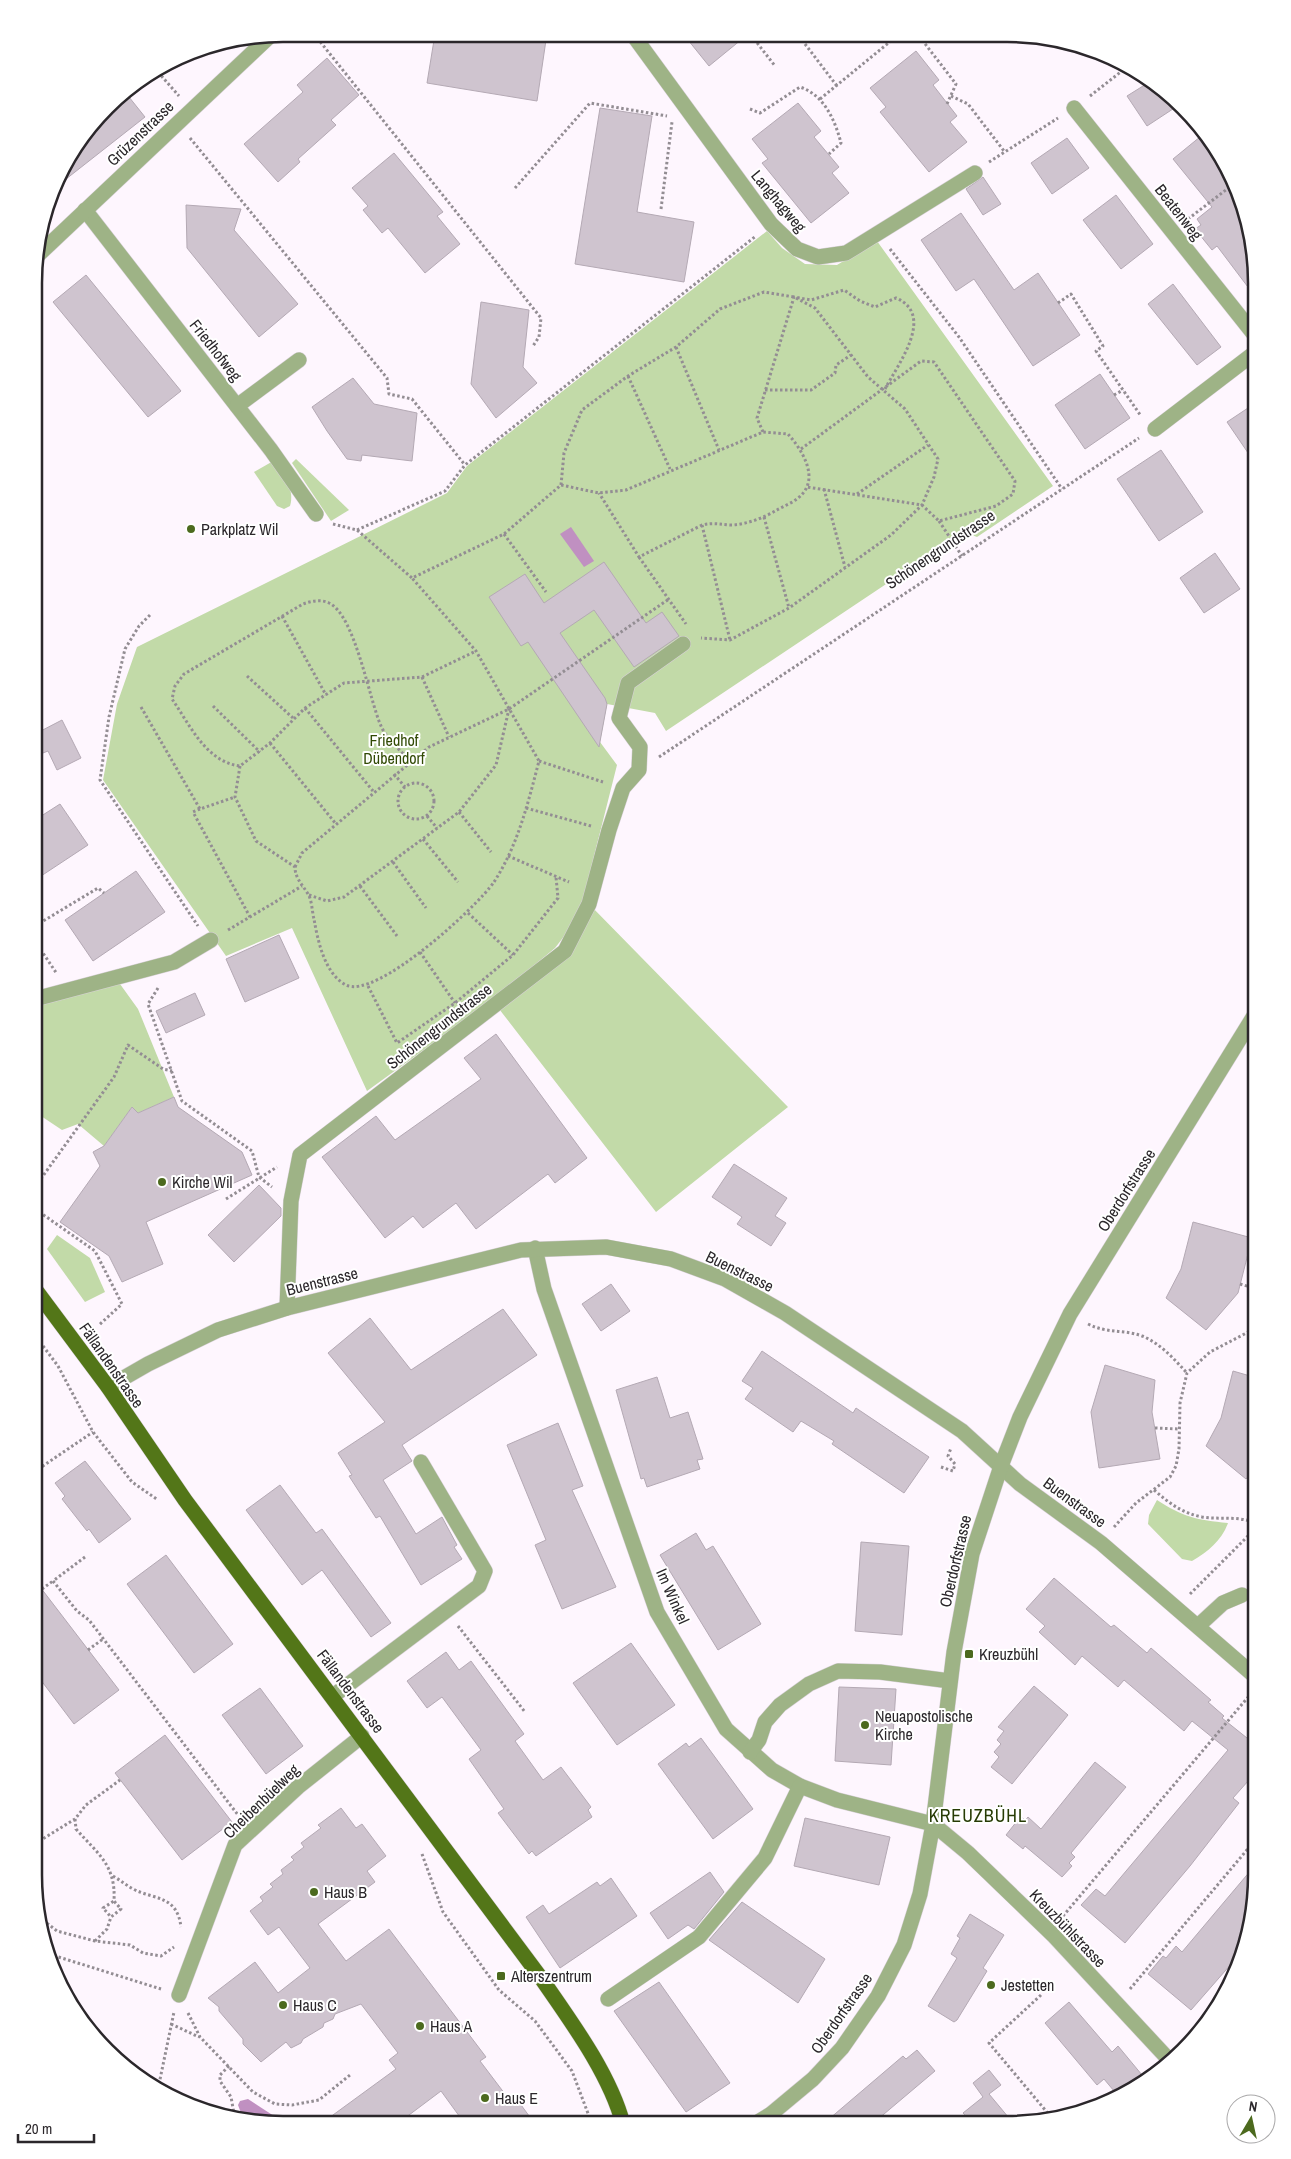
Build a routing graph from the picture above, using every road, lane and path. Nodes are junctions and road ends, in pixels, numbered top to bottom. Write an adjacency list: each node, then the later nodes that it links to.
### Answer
1 (320, 42): 33 (path)
2 (638, 42): 26 (street, Langhagweg)
3 (756, 42): 8 (path)
4 (890, 42): 11 (path)
5 (924, 42): 12 (path)
6 (261, 44): 16 (street, Grüzenstrasse)
7 (805, 44): 11 (path)
8 (774, 66)
9 (1122, 72): 15 (path)
10 (161, 76): 16 (path)
11 (837, 86): 13 (path)
12 (951, 96): 14 (path); 19 (path)
13 (820, 99): 17 (path); 20 (path)
14 (947, 104)
15 (1074, 108): 19 (path); 27 (street, Beatenweg)
16 (190, 109): 18 (street, Grüzenstrasse)
17 (750, 109)
18 (176, 122): 25 (street, Grüzenstrasse); 49 (path)
19 (1004, 151): 21 (path)
20 (829, 154)
21 (975, 173): 28 (street, Langhagweg)
22 (514, 188): 24 (path)
23 (1229, 188): 27 (path)
24 (660, 209)
25 (85, 210): 29 (street, Grüzenstrasse); 43 (street, Friedhofweg)
26 (771, 224): 28 (street, Langhagweg); 49 (path)
27 (1172, 231): 32 (street, Beatenweg)
28 (878, 233): 53 (path)
29 (46, 248)
30 (794, 297): 34 (path); 35 (path); 39 (path); 40 (path)
31 (1058, 303): 41 (path)
32 (1248, 327)
33 (533, 346)
34 (676, 347): 38 (path); 48 (path)
35 (851, 355): 39 (path); 40 (path)
36 (1248, 358): 44 (street)
37 (299, 360): 43 (street)
38 (628, 376): 50 (path); 51 (path)
39 (765, 390): 45 (path)
40 (884, 390): 46 (path); 47 (path); 60 (path)
41 (1123, 390): 42 (path); 44 (path)
42 (1114, 395)
43 (238, 406): 58 (street, Friedhofweg)
44 (1153, 430): 53 (path, Schönengrundstrasse)
45 (763, 432): 47 (path); 48 (path)
46 (928, 445): 56 (path); 57 (path)
47 (801, 449): 52 (path)
48 (719, 450): 50 (path)
49 (465, 465): 62 (path)
50 (670, 470): 55 (path)
51 (561, 485): 55 (path); 63 (path)
52 (807, 487): 54 (path); 59 (path)
53 (1062, 488): 64 (path, Schönengrundstrasse)
54 (824, 489): 56 (path); 66 (path)
55 (600, 493): 65 (path)
56 (856, 495): 57 (path)
57 (922, 505): 60 (path); 66 (path)
58 (316, 514): 62 (path)
59 (764, 517): 61 (path); 70 (path)
60 (940, 521): 64 (path)
61 (702, 525): 65 (path); 74 (path)
62 (357, 530): 67 (path)
63 (504, 534): 67 (path); 68 (path)
64 (962, 556): 92 (path, Schönengrundstrasse)
65 (639, 557): 69 (path)
66 (845, 567): 70 (path)
67 (412, 578): 76 (path)
68 (546, 592)
69 (669, 600): 73 (path); 84 (path)
70 (789, 608): 74 (path)
71 (150, 614): 122 (path)
72 (282, 616): 79 (path); 80 (path); 91 (path)
73 (690, 630)
74 (730, 640): 75 (path)
75 (689, 641): 92 (street)
76 (476, 651): 78 (path); 84 (path)
77 (248, 676): 85 (path)
78 (422, 677): 79 (path); 86 (path)
79 (366, 682): 80 (path); 89 (path)
80 (326, 695): 83 (path)
81 (213, 706): 88 (path)
82 (141, 708): 99 (path)
83 (305, 708): 85 (path); 96 (path)
84 (509, 709): 86 (path); 90 (path); 100 (path)
85 (293, 718): 87 (path)
86 (449, 737): 89 (path)
87 (270, 743): 88 (path); 102 (path)
88 (260, 752): 91 (path)
89 (410, 761): 93 (path)
90 (539, 761): 95 (path); 98 (path)
91 (240, 766): 97 (path)
92 (639, 770): 95 (street, Schönengrundstrasse)
93 (394, 774): 94 (path); 96 (path)
94 (405, 786): 101 (path); 101 (path)
95 (623, 788): 104 (street, Schönengrundstrasse)
96 (373, 791): 102 (path)
97 (235, 797): 99 (path); 109 (path)
98 (526, 808): 104 (path); 107 (path)
99 (200, 809): 119 (path)
100 (459, 812): 103 (path); 106 (path)
101 (427, 816): 103 (path)
102 (336, 824): 109 (path)
103 (437, 828): 105 (path)
104 (609, 830): 133 (street, Schönengrundstrasse)
105 (423, 839): 108 (path); 111 (path)
106 (491, 852)
107 (508, 856): 110 (path); 118 (path)
108 (393, 862): 114 (path); 117 (path)
109 (295, 867): 113 (path)
110 (556, 877): 112 (path); 125 (path)
111 (458, 882)
112 (569, 882)
113 (302, 886): 116 (path); 119 (path)
114 (360, 886): 116 (path); 121 (path)
115 (104, 893): 120 (path)
116 (309, 895): 128 (path)
117 (426, 908)
118 (468, 914): 124 (path); 125 (path)
119 (250, 917): 122 (path)
120 (42, 922)
121 (397, 936)
122 (209, 940): 126 (street)
123 (42, 951): 127 (path)
124 (420, 952): 128 (path); 130 (path)
125 (513, 954): 130 (path)
126 (174, 962): 129 (street); 132 (path)
127 (58, 974)
128 (368, 986): 130 (path)
129 (42, 996)
130 (455, 1003)
131 (1248, 1035): 143 (street, Oberdorfstrasse)
132 (173, 1072): 134 (path); 135 (path)
133 (300, 1155): 135 (path); 142 (street)
134 (42, 1177)
135 (259, 1177): 136 (path)
136 (226, 1199)
137 (42, 1214): 144 (path)
138 (535, 1248): 142 (street, Buenstrasse); 154 (street, Buenstrasse); 177 (street, Im Winkel)
139 (1240, 1284): 140 (path)
140 (1248, 1286)
141 (42, 1300): 148 (main road, Fällandenstrasse)
142 (287, 1308): 148 (street, Buenstrasse)
143 (1070, 1314): 147 (path); 154 (street, Oberdorfstrasse)
144 (99, 1325)
145 (1248, 1333): 147 (path)
146 (42, 1345): 151 (path)
147 (1187, 1373): 150 (path)
148 (108, 1387): 173 (main road, Fällandenstrasse)
149 (1155, 1428): 150 (path)
150 (1180, 1429): 157 (path)
151 (93, 1432): 155 (path); 158 (path)
152 (952, 1447): 156 (path)
153 (421, 1462): 167 (street)
154 (1001, 1466): 161 (street, Buenstrasse); 172 (street, Oberdorfstrasse)
155 (42, 1467)
156 (942, 1467)
157 (1154, 1490): 159 (path); 161 (path)
158 (163, 1507)
159 (1248, 1519)
160 (1248, 1535): 166 (path)
161 (1101, 1543): 166 (street, Buenstrasse)
162 (85, 1557): 163 (path)
163 (53, 1581): 164 (path); 169 (path)
164 (42, 1589)
165 (1242, 1595): 168 (street)
166 (1178, 1608): 168 (street, Buenstrasse)
167 (446, 1611): 173 (street); 175 (path)
168 (1198, 1626): 171 (street, Buenstrasse)
169 (103, 1639): 170 (path); 182 (path)
170 (88, 1650)
171 (1248, 1670)
172 (950, 1681): 177 (street); 181 (street, Oberdorfstrasse)
173 (333, 1696): 176 (main road, Fällandenstrasse)
174 (1248, 1696): 191 (path)
175 (525, 1712)
176 (362, 1736): 182 (street, Cheibenbüelweg); 208 (main road, Fällandenstrasse)
177 (750, 1752): 179 (street, Im Winkel)
178 (120, 1780): 180 (path)
179 (800, 1786): 181 (street, Im Winkel); 197 (street)
180 (76, 1819): 183 (path); 186 (path)
181 (933, 1824): 191 (street, Kreuzbühlstrasse); 209 (street, Oberdorfstrasse)
182 (250, 1832): 190 (street, Cheibenbüelweg)
183 (42, 1839)
184 (1248, 1849): 198 (path)
185 (421, 1852): 207 (path)
186 (112, 1876): 187 (path); 190 (path)
187 (114, 1901): 188 (path); 188 (path)
188 (110, 1917): 192 (path)
189 (47, 1923): 192 (path)
190 (205, 1923): 195 (street, Cheibenbüelweg)
191 (1049, 1932): 198 (street, Kreuzbühlstrasse)
192 (95, 1940): 193 (path)
193 (178, 1945)
194 (56, 1956): 195 (path)
195 (179, 1995): 199 (path); 200 (path)
196 (1041, 1995): 206 (path)
197 (608, 2000)
198 (1117, 2005): 201 (street, Kreuzbühlstrasse)
199 (171, 2024): 200 (path); 204 (path)
200 (200, 2037): 202 (path)
201 (1166, 2057)
202 (229, 2066): 203 (path); 205 (path)
203 (350, 2075)
204 (159, 2082)
205 (233, 2111)
206 (1047, 2113)
207 (589, 2116)
208 (620, 2116)
209 (779, 2116)

